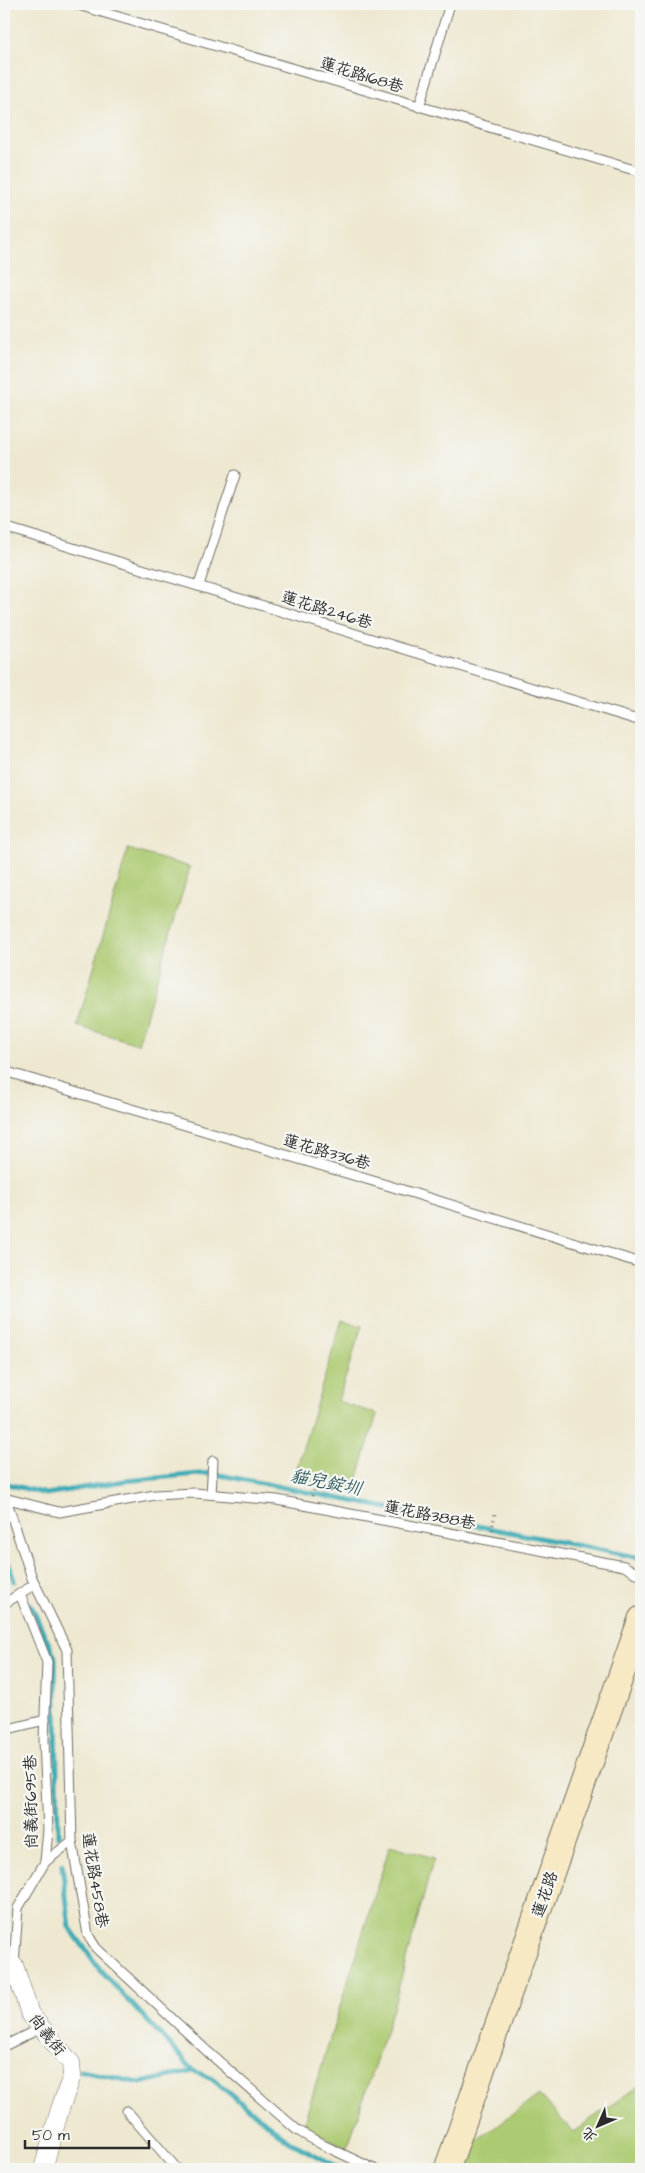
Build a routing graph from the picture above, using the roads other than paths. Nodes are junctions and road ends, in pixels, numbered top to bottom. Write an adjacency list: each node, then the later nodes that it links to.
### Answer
1 (75, 4): 3 (lane, 蓮花路168巷)
2 (450, 4): 3 (lane)
3 (419, 107): 4 (lane, 蓮花路168巷)
4 (641, 172)
5 (235, 475): 7 (lane)
6 (4, 527): 7 (lane, 蓮花路246巷)
7 (199, 585): 8 (lane, 蓮花路246巷)
8 (641, 721)
9 (4, 1071): 10 (lane, 蓮花路336巷)
10 (641, 1263)
11 (213, 1461): 12 (lane)
12 (211, 1494): 13 (lane, 蓮花路388巷); 14 (lane, 蓮花路388巷)
13 (5, 1498): 15 (lane, 蓮花路458巷)
14 (641, 1576)
15 (35, 1584): 16 (lane); 21 (lane, 蓮花路458巷)
16 (20, 1594): 17 (lane); 19 (lane, 尚義街695巷)
17 (4, 1604)
18 (641, 1619): 30 (street, 蓮花路)
19 (45, 1720): 20 (lane); 22 (lane, 尚義街695巷)
20 (4, 1730)
21 (72, 1841): 22 (lane); 29 (lane, 蓮花路458巷)
22 (45, 1862): 23 (lane, 尚義街695巷)
23 (9, 1965): 24 (street, 尚義街)
24 (42, 2028): 25 (lane); 27 (street, 尚義街)
25 (4, 2046)
26 (127, 2111): 28 (lane)
27 (43, 2169)
28 (177, 2169)
29 (374, 2169)
30 (447, 2169)

